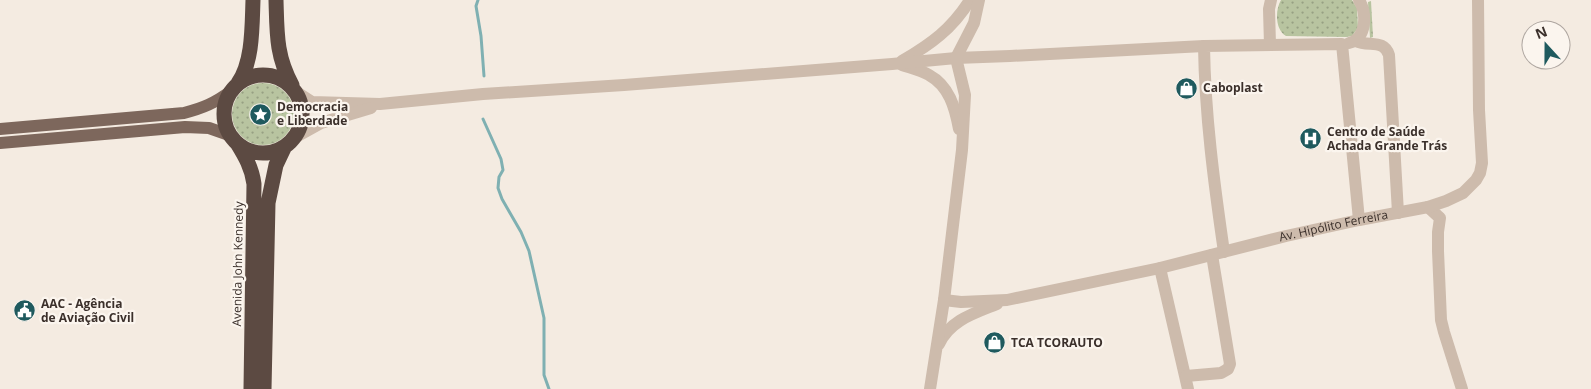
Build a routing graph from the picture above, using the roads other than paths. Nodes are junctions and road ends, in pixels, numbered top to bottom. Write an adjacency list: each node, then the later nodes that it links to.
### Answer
1 (253, 0): 14 (highway)
2 (276, 0): 15 (highway)
3 (970, 0): 13 (street)
4 (979, 0): 12 (street)
5 (1271, 0): 10 (street)
6 (1359, 0): 8 (street)
7 (1478, 0): 22 (street, Av. Hipólito Ferreira)
8 (1356, 41): 9 (street); 23 (street)
9 (1342, 44): 10 (street); 24 (street)
10 (1270, 45): 11 (street)
11 (1204, 46): 12 (street); 25 (street)
12 (956, 58): 13 (street); 21 (street)
13 (898, 64): 16 (street); 21 (street)
14 (234, 87): 15 (highway); 17 (main road); 18 (highway)
15 (295, 91): 16 (street); 19 (highway)
16 (380, 104): 19 (street)
17 (0, 130)
18 (233, 139): 19 (highway); 20 (main road); 31 (highway, Avenida John Kennedy)
19 (289, 142): 32 (highway)
20 (0, 143)
21 (962, 150): 27 (street)
22 (1428, 207): 23 (street, Av. Hipólito Ferreira); 35 (street)
23 (1398, 213): 24 (street, Av. Hipólito Ferreira)
24 (1359, 220): 25 (street, Av. Hipólito Ferreira)
25 (1218, 253): 26 (street, Av. Hipólito Ferreira); 30 (street)
26 (1160, 268): 28 (street, Av. Hipólito Ferreira); 30 (street)
27 (944, 300): 28 (street); 29 (street)
28 (1006, 300): 29 (street)
29 (936, 353): 33 (street)
30 (1186, 376): 34 (street)
31 (250, 389)
32 (264, 389)
33 (930, 389)
34 (1188, 389)
35 (1462, 389)

